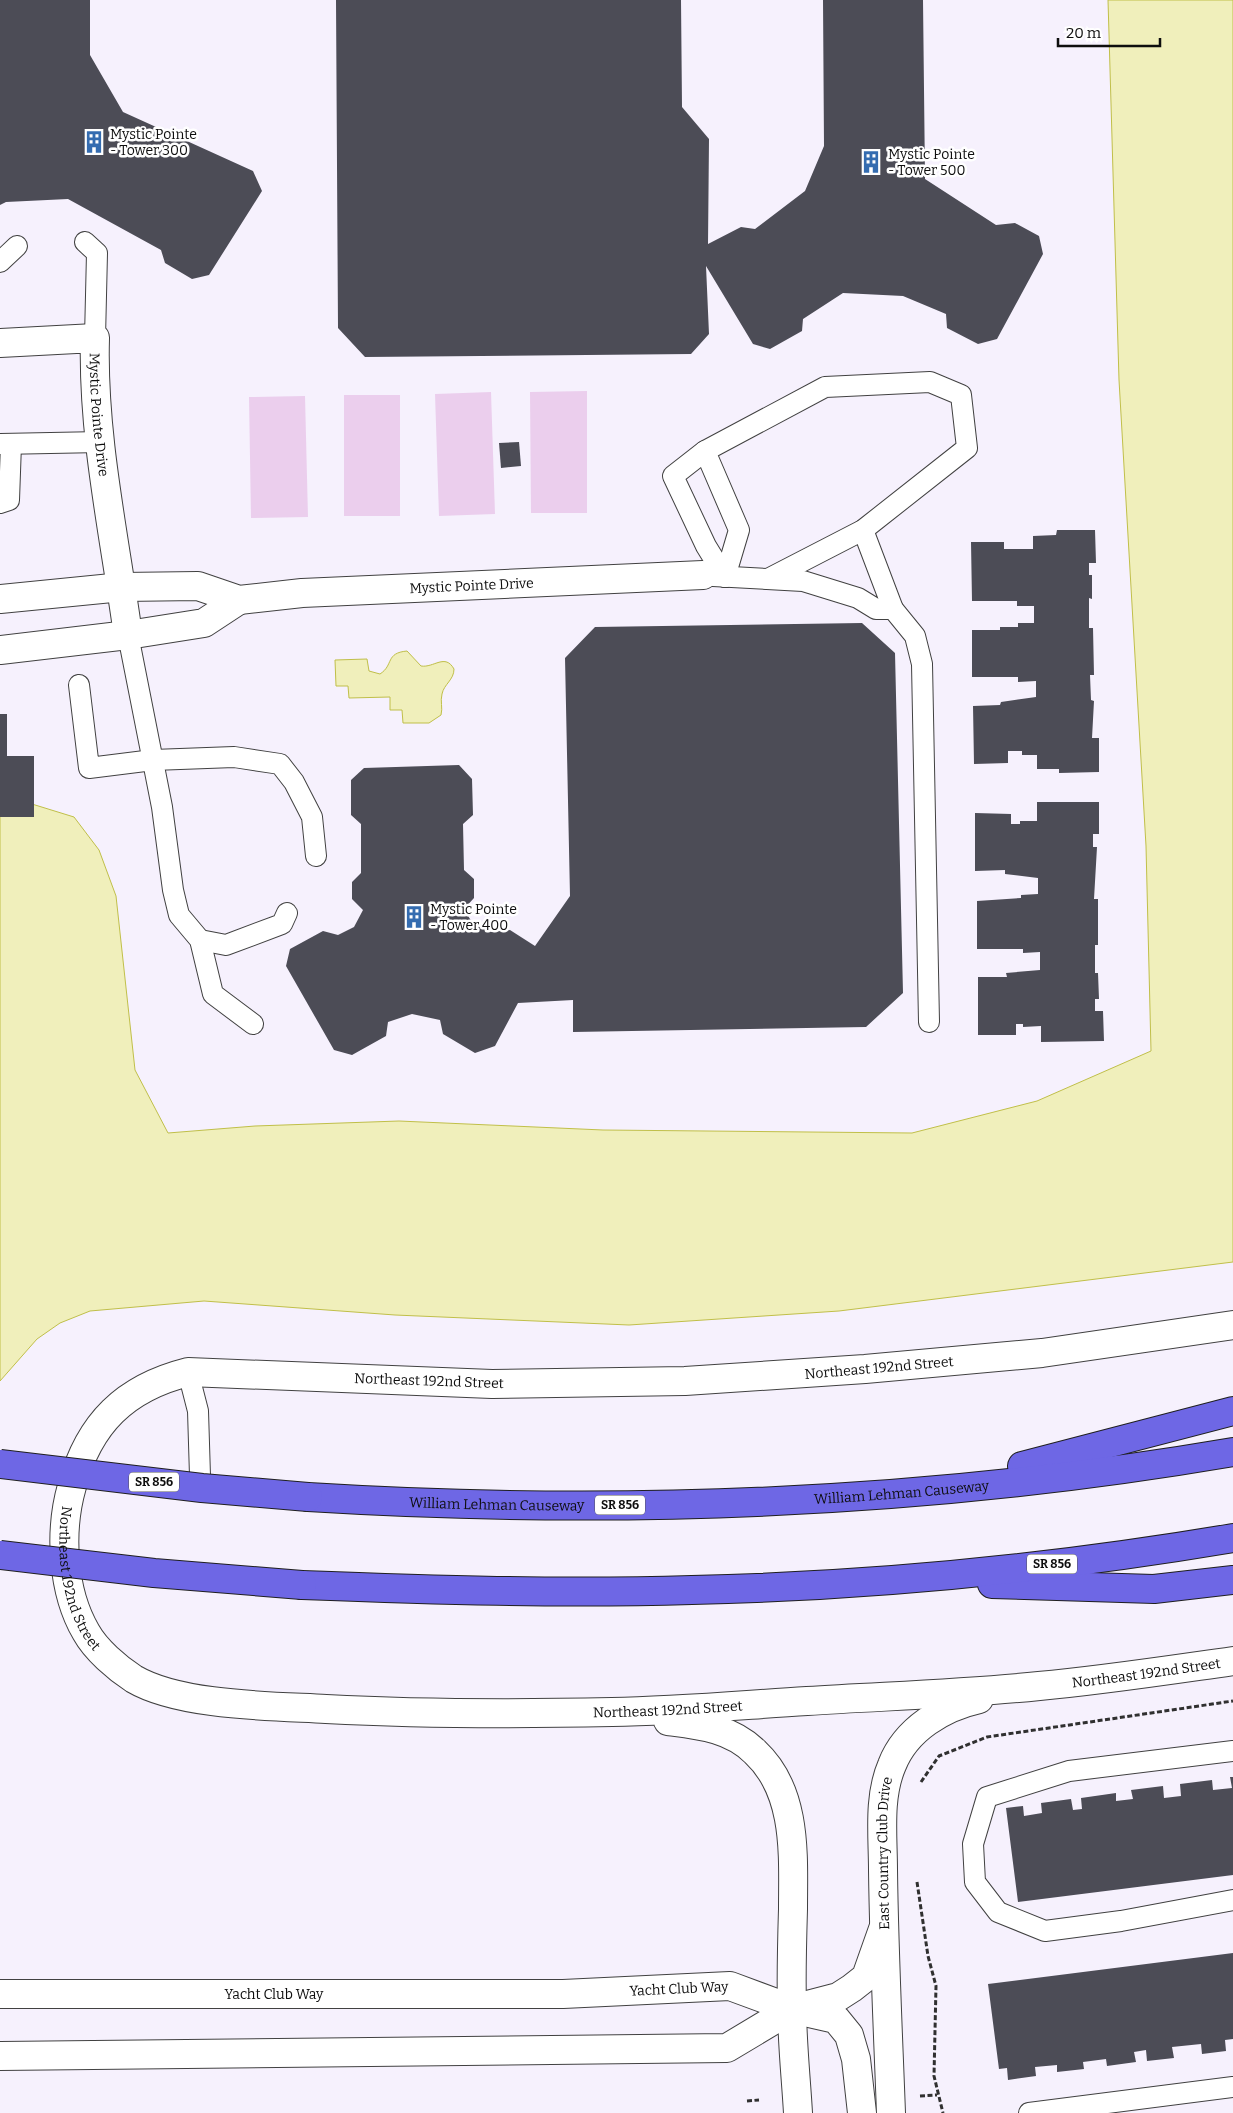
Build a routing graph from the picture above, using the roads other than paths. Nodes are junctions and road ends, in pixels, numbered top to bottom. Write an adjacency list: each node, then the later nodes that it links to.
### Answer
1 (85, 242): 4 (lane)
2 (17, 246): 3 (lane)
3 (0, 262)
4 (95, 338): 5 (street, Mystic Pointe Drive); 6 (street, Mystic Pointe Drive)
5 (0, 342)
6 (101, 442): 7 (lane); 13 (street, Mystic Pointe Drive)
7 (5, 444): 9 (lane)
8 (705, 451): 10 (lane); 11 (lane); 11 (lane)
9 (0, 503)
10 (864, 530): 12 (lane); 16 (lane)
11 (714, 576): 12 (lane); 15 (street, Mystic Pointe Drive)
12 (768, 580): 16 (lane)
13 (122, 587): 14 (street, Mystic Pointe Drive); 15 (street, Mystic Pointe Drive); 17 (street, Mystic Pointe Drive)
14 (0, 599)
15 (239, 600): 17 (street, Mystic Pointe Drive)
16 (893, 609): 24 (lane)
17 (128, 635): 18 (street, Mystic Pointe Drive); 20 (lane)
18 (0, 650)
19 (79, 685): 20 (lane)
20 (153, 760): 21 (lane); 23 (lane)
21 (316, 856)
22 (287, 913): 23 (lane)
23 (200, 940): 25 (lane)
24 (929, 1022)
25 (253, 1024)
26 (1233, 1325): 27 (street, Northeast 192nd Street)
27 (188, 1372): 31 (lane); 39 (street, Northeast 192nd Street)
28 (1233, 1411): 32 (highway)
29 (1233, 1452): 32 (highway, William Lehman Causeway / SR 856)
30 (0, 1464): 32 (highway, William Lehman Causeway / SR 856, bridge)
31 (200, 1476)
32 (933, 1490)
33 (1233, 1538): 36 (highway, SR 856)
34 (0, 1555): 36 (highway, SR 856, bridge)
35 (1233, 1580): 36 (highway)
36 (871, 1581)
37 (1233, 1661): 38 (street, Northeast 192nd Street)
38 (1036, 1687): 39 (street, Northeast 192nd Street); 42 (street, East Country Club Drive)
39 (614, 1712): 44 (street)
40 (1233, 1750): 41 (lane)
41 (1233, 1900)
42 (883, 1929): 44 (street); 50 (street, East Country Club Drive)
43 (0, 1994): 44 (street, Yacht Club Way)
44 (792, 2009): 45 (street); 48 (street); 49 (street, Yacht Club Way)
45 (0, 2056)
46 (1233, 2088): 47 (lane)
47 (1159, 2105): 51 (lane)
48 (798, 2113)
49 (862, 2113)
50 (891, 2113)
51 (1029, 2113)

